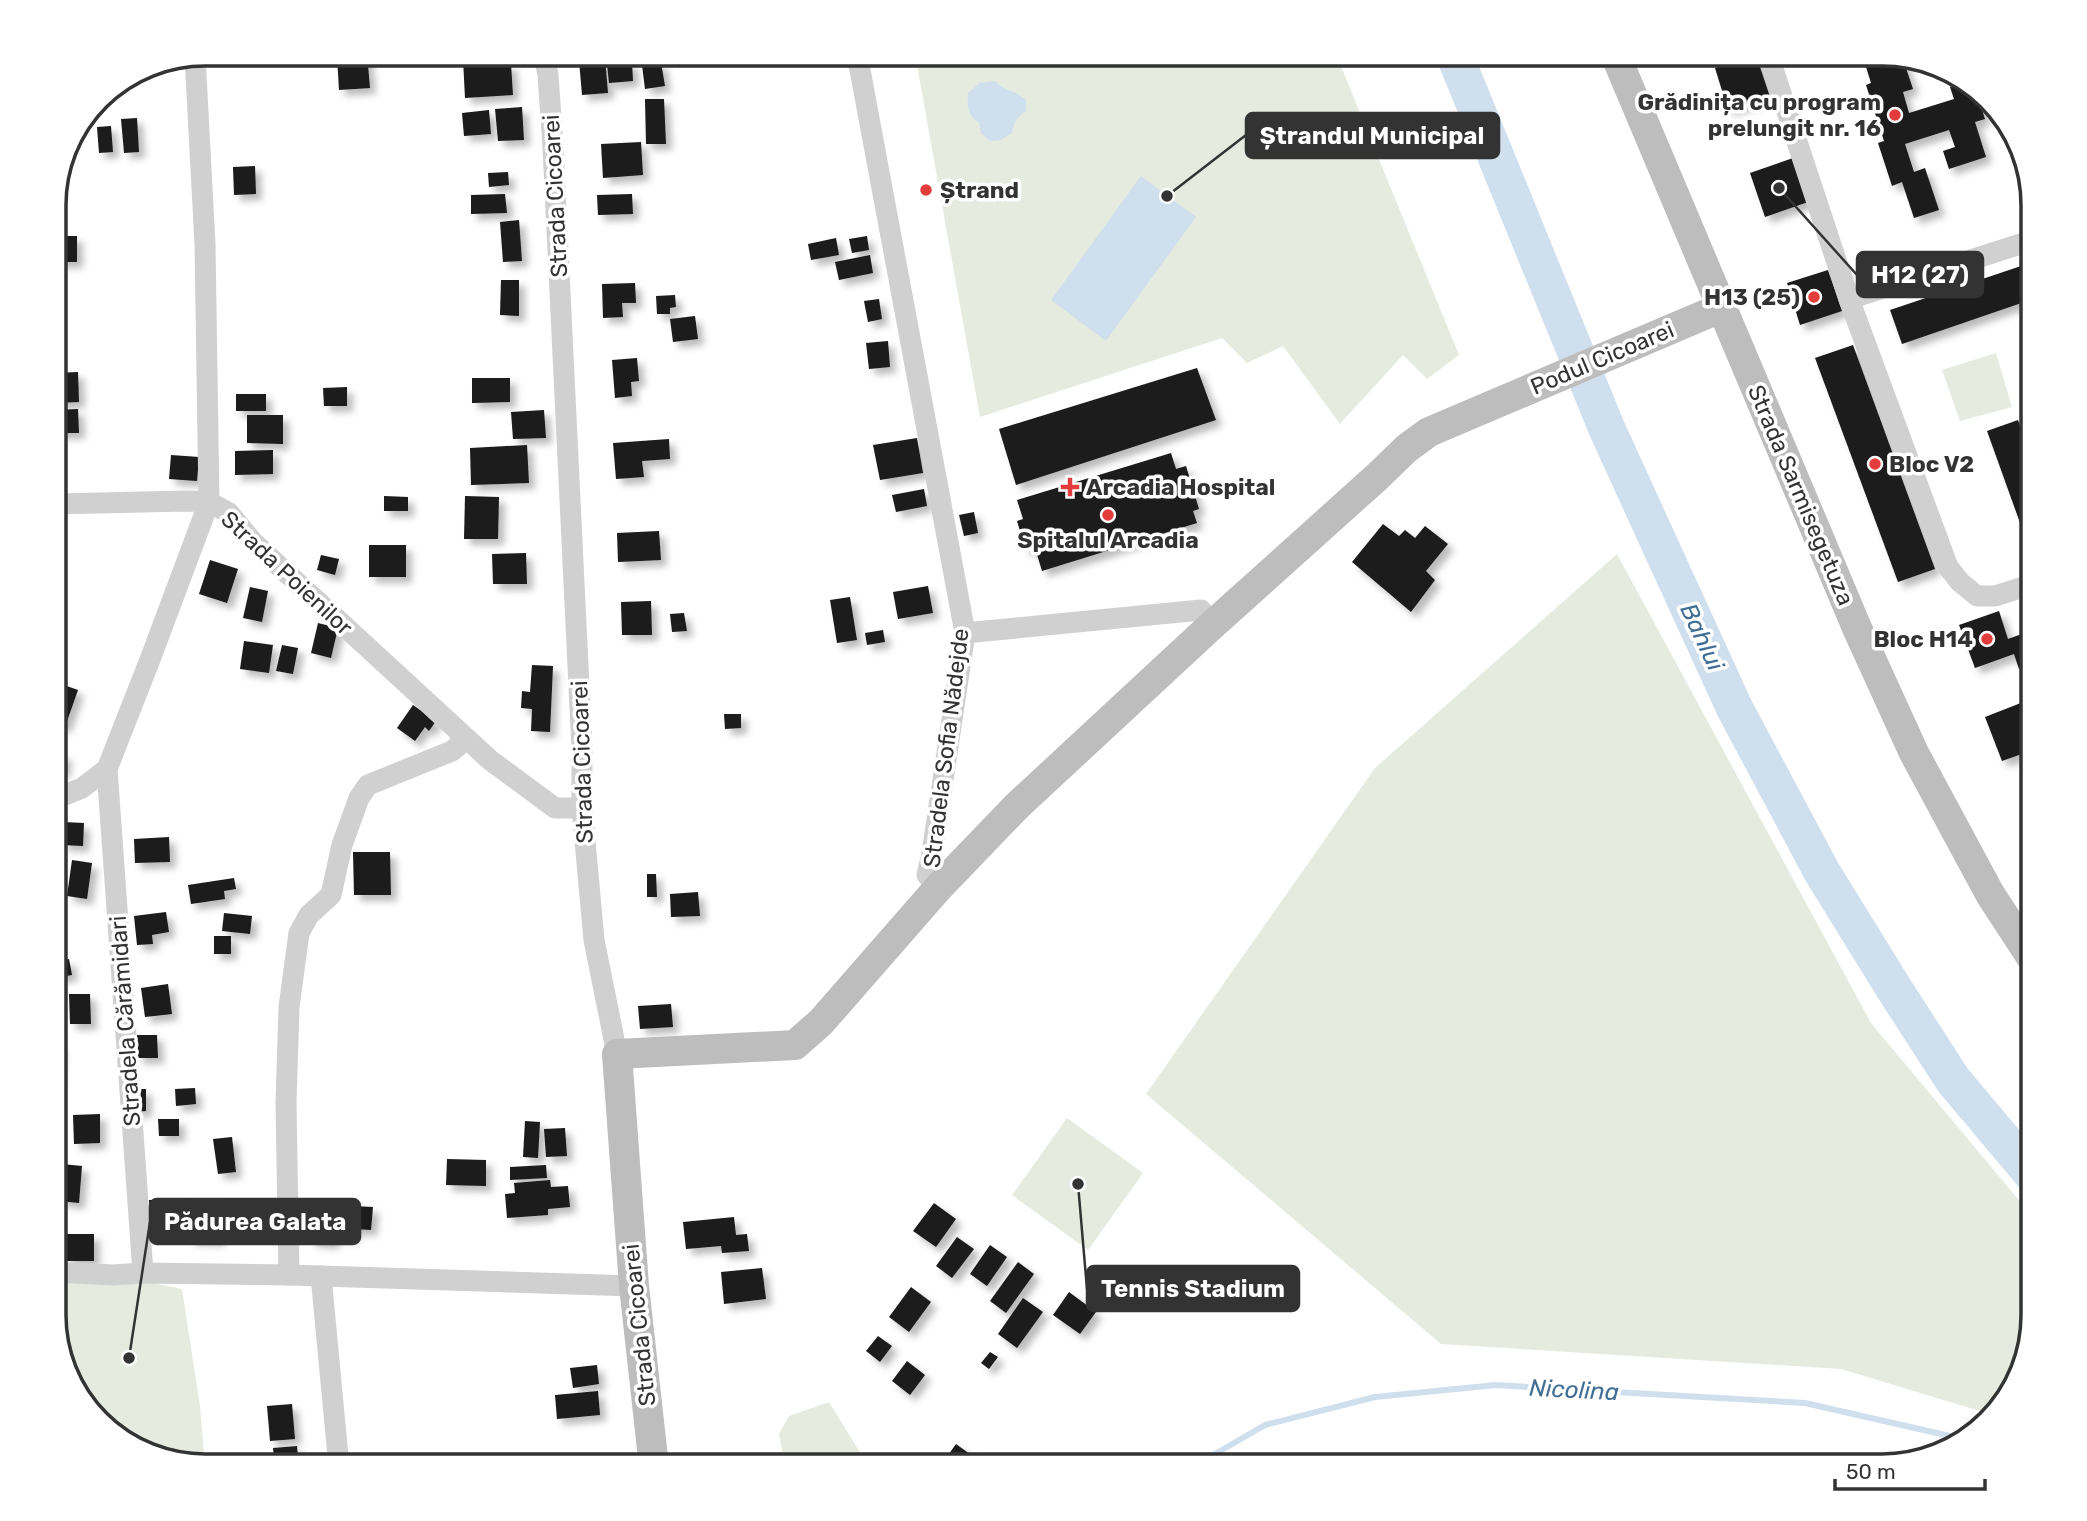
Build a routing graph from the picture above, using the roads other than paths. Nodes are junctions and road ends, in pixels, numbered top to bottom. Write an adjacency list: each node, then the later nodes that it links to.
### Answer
1 (546, 66): 17 (street, Strada Cicoarei)
2 (860, 66): 13 (street, Stradela Sofia Nădejde)
3 (1620, 66): 8 (street, Strada Sarmisegetuza)
4 (1772, 66): 7 (street)
5 (196, 67): 9 (street, Strada Poienilor)
6 (2021, 244): 7 (street)
7 (1849, 299): 11 (street)
8 (1723, 307): 12 (street, Podul Cicoarei); 19 (street, Strada Sarmisegetuza)
9 (209, 502): 10 (street); 14 (street, Strada Poienilor); 15 (street, Stradela Cărămidari)
10 (67, 504)
11 (2021, 588)
12 (1210, 627): 13 (street); 18 (street, Podul Cicoarei)
13 (965, 633): 18 (street, Stradela Sofia Nădejde)
14 (466, 739): 17 (street, Strada Poienilor); 23 (street)
15 (107, 769): 16 (street); 22 (street, Stradela Cărămidari)
16 (67, 794)
17 (582, 808): 20 (street, Strada Cicoarei)
18 (939, 887): 20 (street, Stradela Sofia Nădejde)
19 (2021, 942)
20 (617, 1054): 25 (street, Strada Cicoarei)
21 (67, 1273): 22 (street)
22 (143, 1273): 23 (street)
23 (289, 1275): 24 (street)
24 (321, 1276): 25 (street); 26 (street)
25 (634, 1286): 27 (street, Strada Cicoarei)
26 (338, 1454)
27 (653, 1454)

